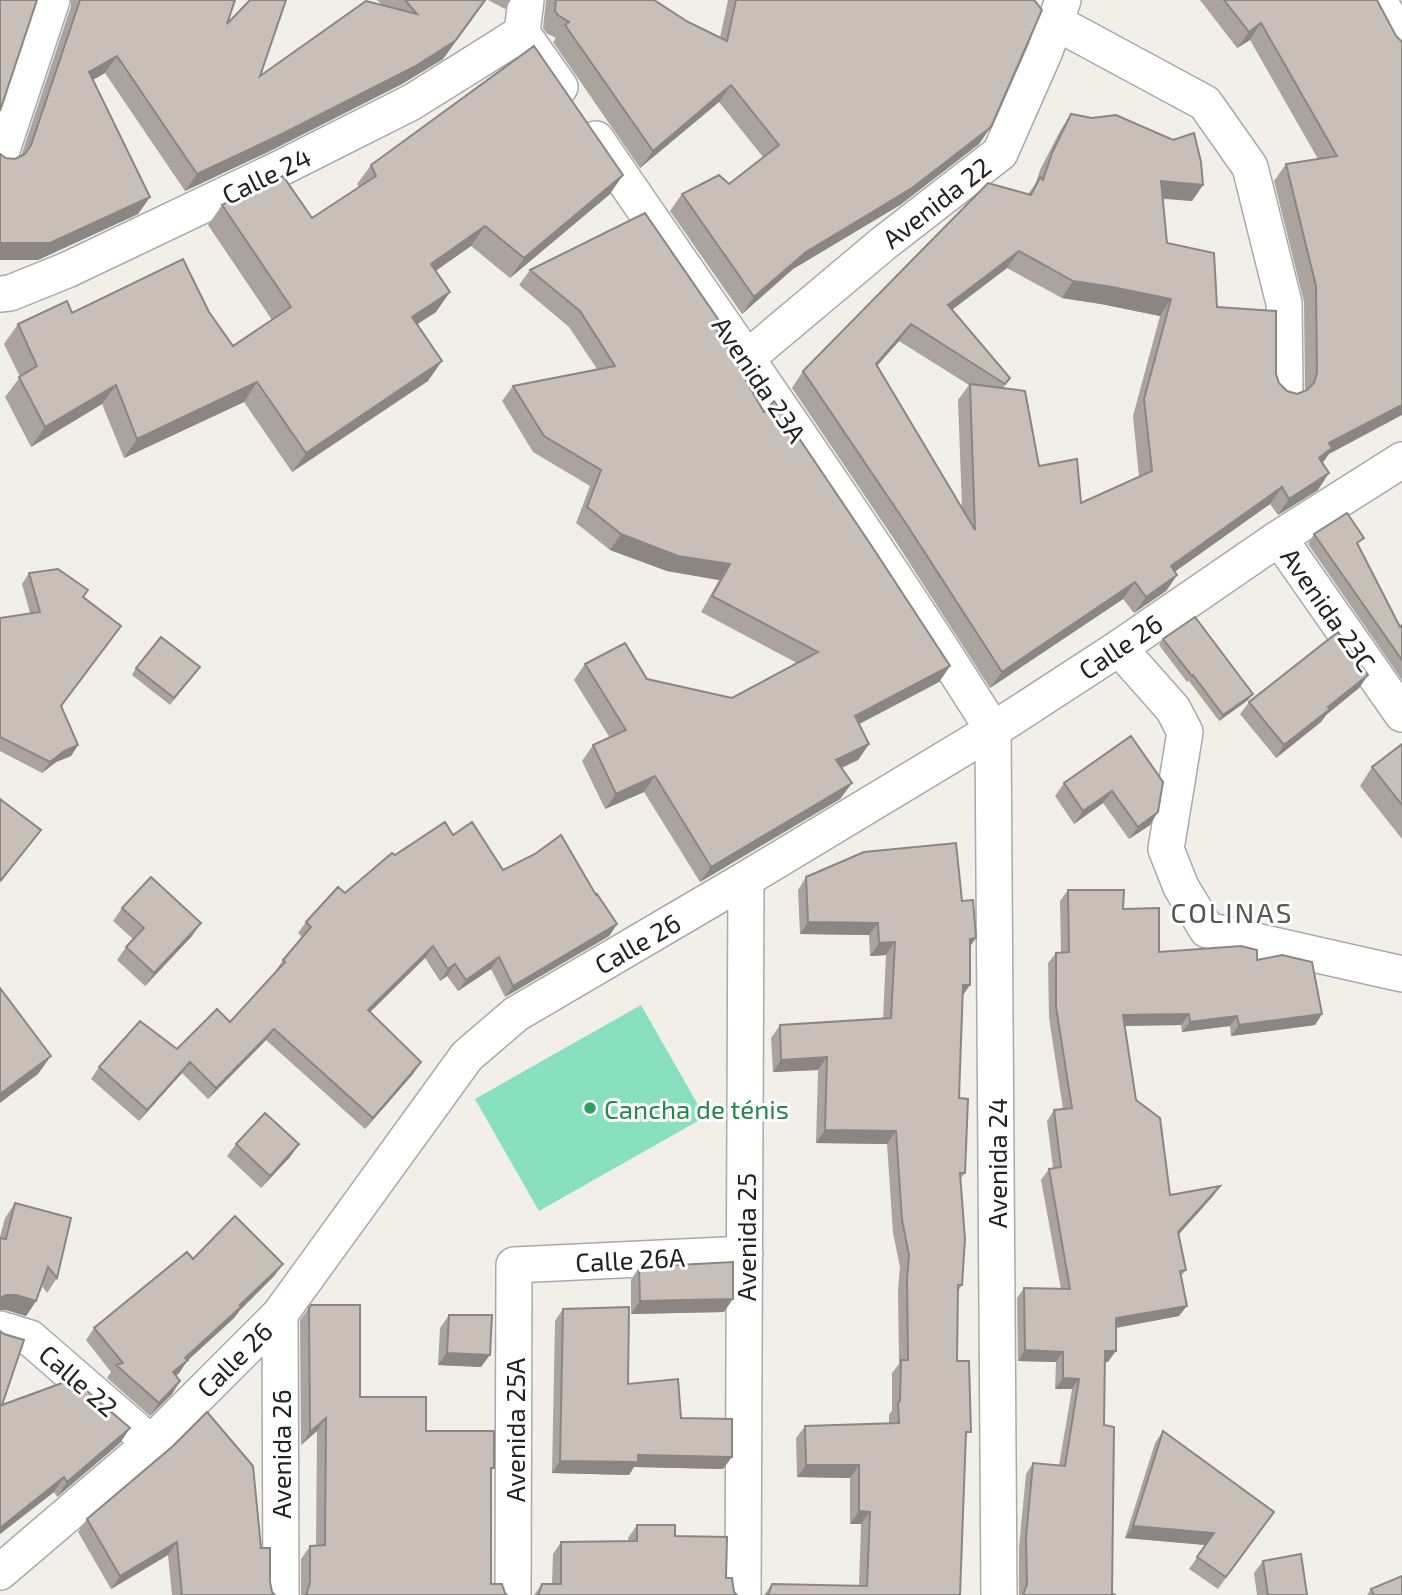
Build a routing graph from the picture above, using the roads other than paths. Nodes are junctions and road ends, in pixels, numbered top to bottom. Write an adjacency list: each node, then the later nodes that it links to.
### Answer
1 (52, 0): 6 (street)
2 (1379, 0): 5 (street)
3 (1059, 11): 8 (street, Avenida 22); 9 (street)
4 (524, 16): 7 (street, Calle 24); 8 (street, Avenida 23A)
5 (1402, 43)
6 (0, 156)
7 (0, 294)
8 (747, 358): 14 (street, Avenida 23A)
9 (1286, 390)
10 (1402, 460): 11 (street, Calle 26)
11 (1279, 538): 12 (street, Calle 26); 13 (street, Avenida 23C)
12 (1119, 648): 14 (street, Calle 26); 16 (street)
13 (1402, 714)
14 (993, 730): 15 (street, Calle 26); 26 (street, Avenida 24)
15 (746, 880): 17 (street, Avenida 25); 19 (street, Calle 26)
16 (1402, 974)
17 (745, 1254): 18 (street, Calle 26A); 25 (street, Avenida 25)
18 (514, 1265): 24 (street, Avenida 25A)
19 (280, 1314): 21 (street, Calle 26); 23 (street, Avenida 26)
20 (0, 1329): 21 (street, Calle 22)
21 (151, 1443): 22 (street, Calle 26)
22 (0, 1572)
23 (281, 1595)
24 (513, 1595)
25 (743, 1595)
26 (999, 1595)

